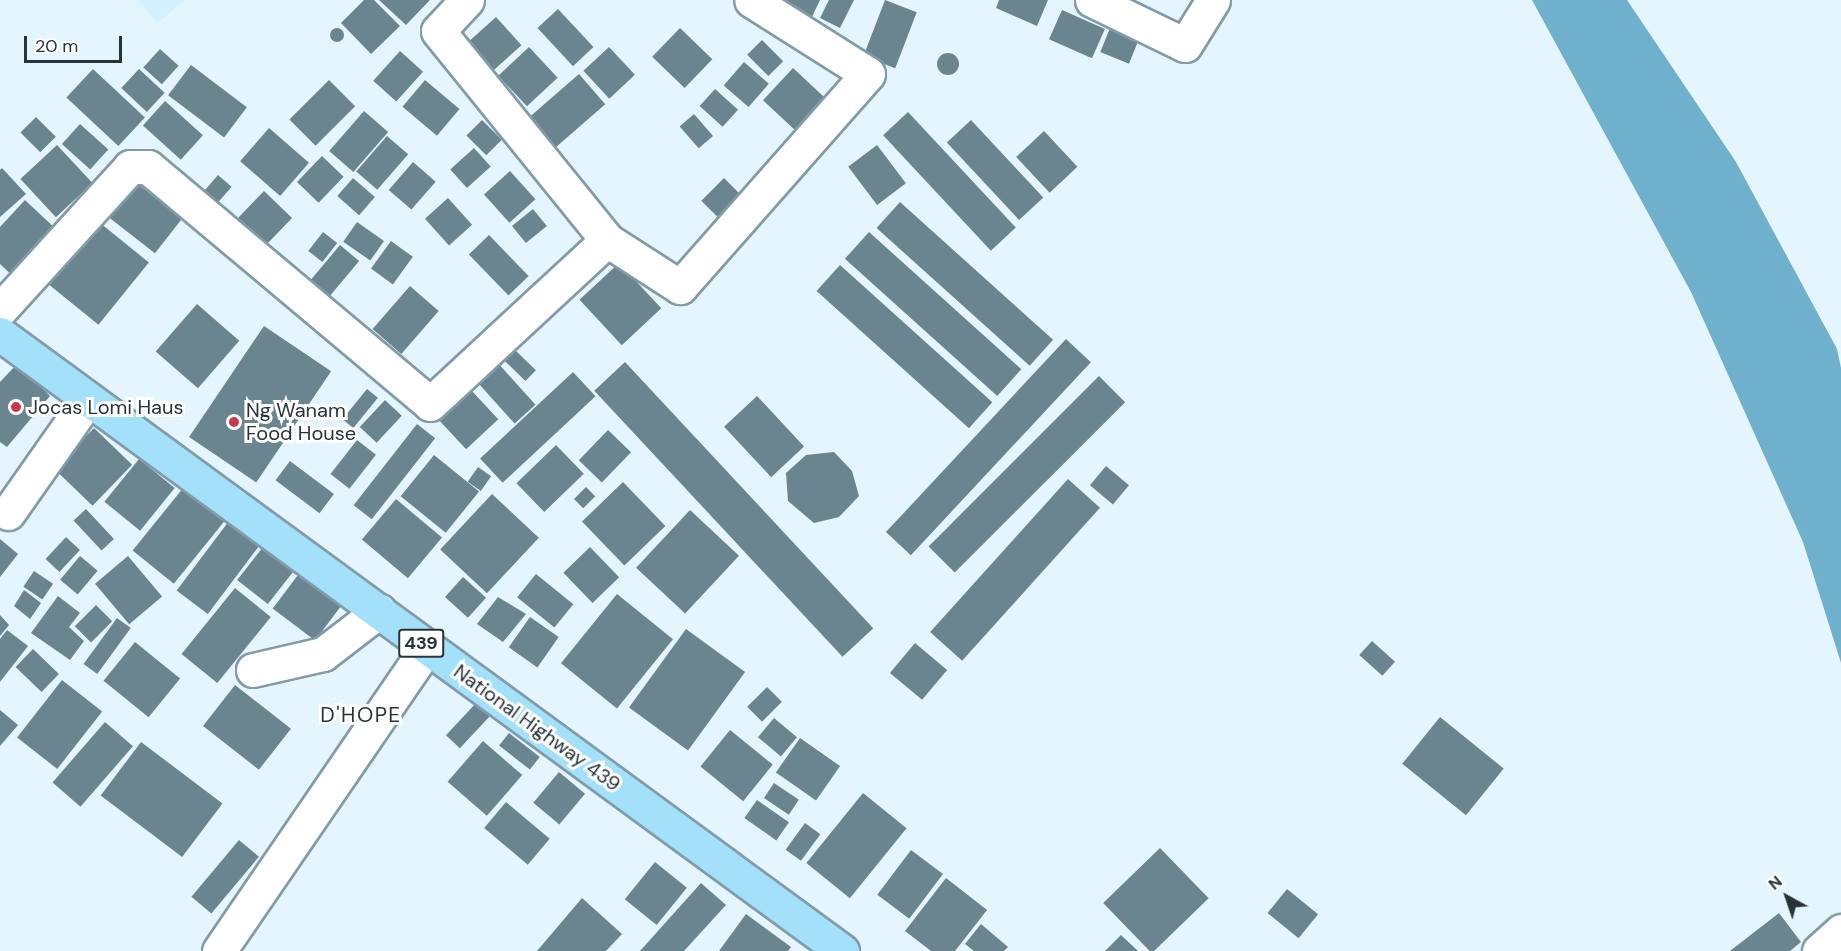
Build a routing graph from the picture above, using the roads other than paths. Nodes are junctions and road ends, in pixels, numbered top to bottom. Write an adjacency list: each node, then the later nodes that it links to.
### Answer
1 (467, 0): 5 (street)
2 (751, 0): 5 (street)
3 (1092, 0): 4 (street)
4 (1213, 0)
5 (607, 240): 6 (street)
6 (0, 310)
7 (0, 334): 8 (main road, National Highway 439 / 439)
8 (88, 399): 9 (street); 10 (main road, National Highway 439 / 439)
9 (8, 513)
10 (379, 611): 11 (main road, National Highway 439 / 439); 12 (street)
11 (427, 647): 14 (street); 15 (main road, National Highway 439 / 439)
12 (253, 670)
13 (1841, 931): 16 (street)
14 (219, 951)
15 (842, 951)
16 (1819, 951)

